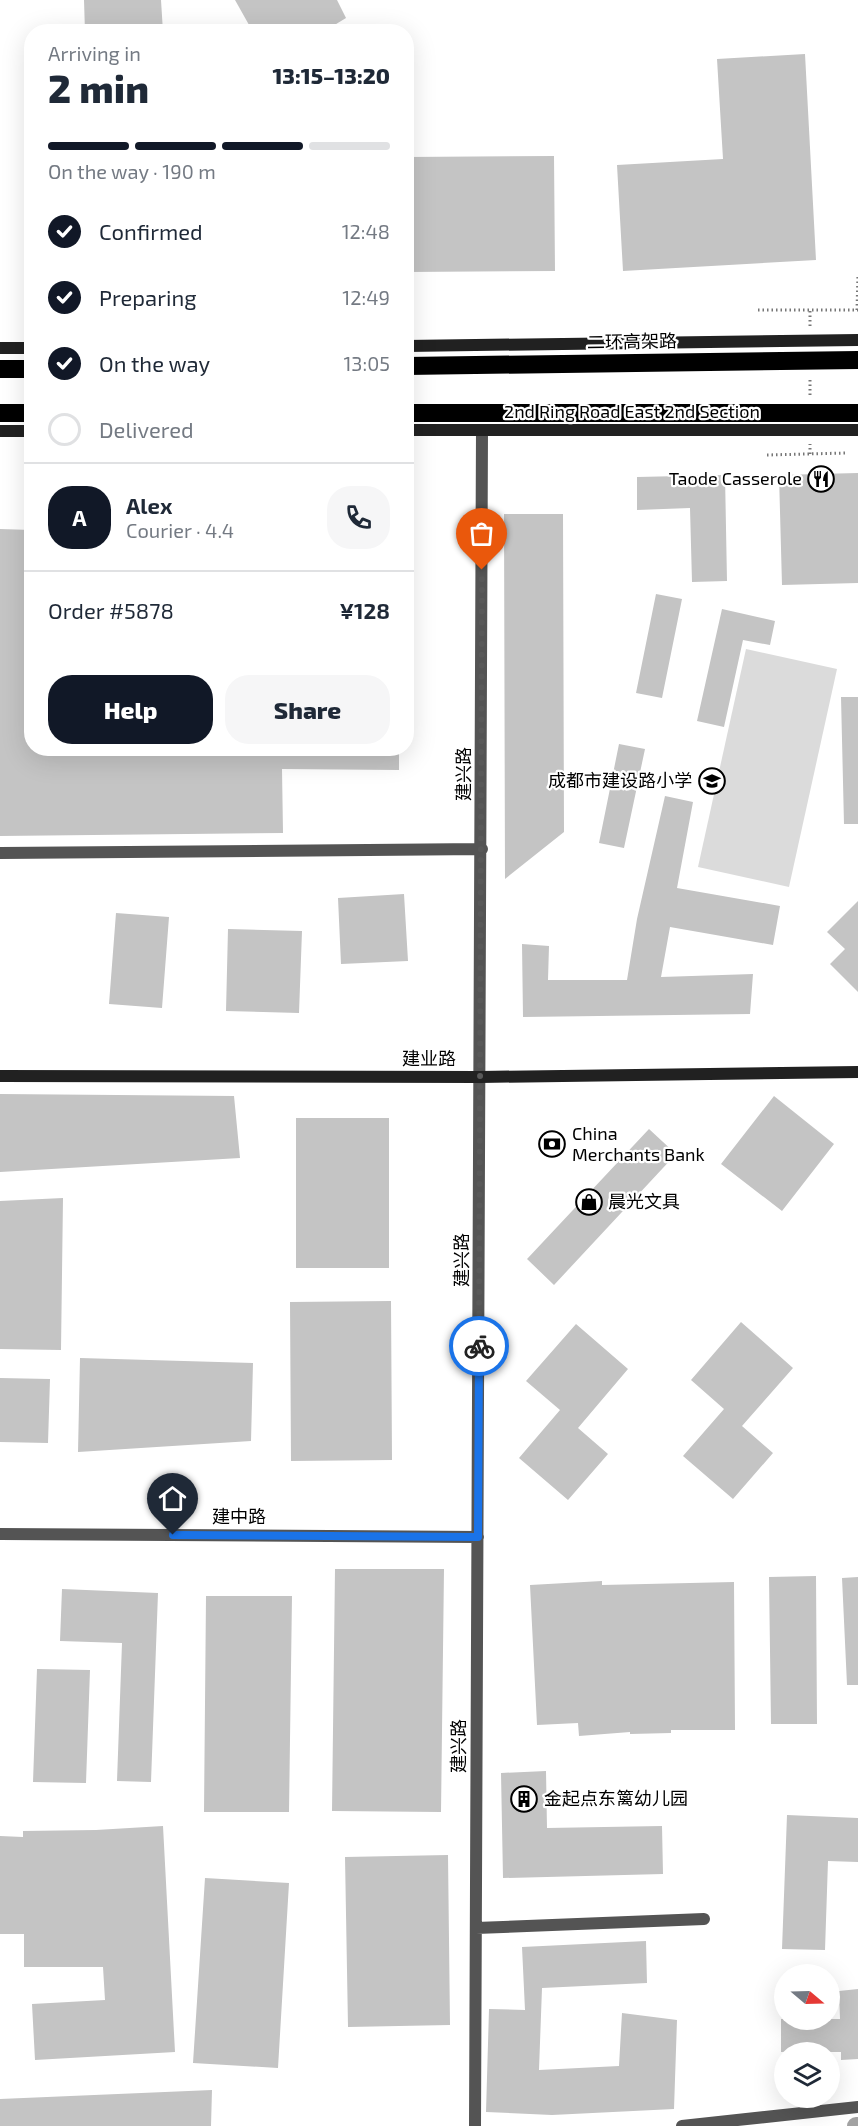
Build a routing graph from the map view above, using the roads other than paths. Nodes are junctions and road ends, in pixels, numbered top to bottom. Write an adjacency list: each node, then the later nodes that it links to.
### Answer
1 (858, 340): 2 (main road)
2 (414, 346)
3 (0, 348): 4 (main road)
4 (24, 348)
5 (858, 360): 6 (highway, 二环高架路)
6 (414, 366)
7 (0, 369): 8 (highway)
8 (24, 369)
9 (0, 413): 10 (highway)
10 (24, 413)
11 (414, 413): 12 (highway)
12 (858, 413)
13 (414, 430): 14 (main road, 2nd Ring Road East 2nd Section)
14 (482, 430): 15 (main road, 2nd Ring Road East 2nd Section); 18 (street, 建兴路)
15 (858, 430)
16 (0, 431): 17 (main road)
17 (24, 431)
18 (482, 849): 19 (street); 22 (street, 建兴路)
19 (0, 853)
20 (858, 1072): 22 (main road, 建业路)
21 (0, 1076): 22 (main road, 建业路)
22 (480, 1077): 24 (street, 建兴路)
23 (0, 1534): 24 (street, 建中路)
24 (478, 1537): 26 (street, 建兴路)
25 (704, 1919): 26 (street)
26 (476, 1928): 28 (street, 建兴路)
27 (858, 2107): 29 (street)
28 (475, 2126)
29 (682, 2126)

